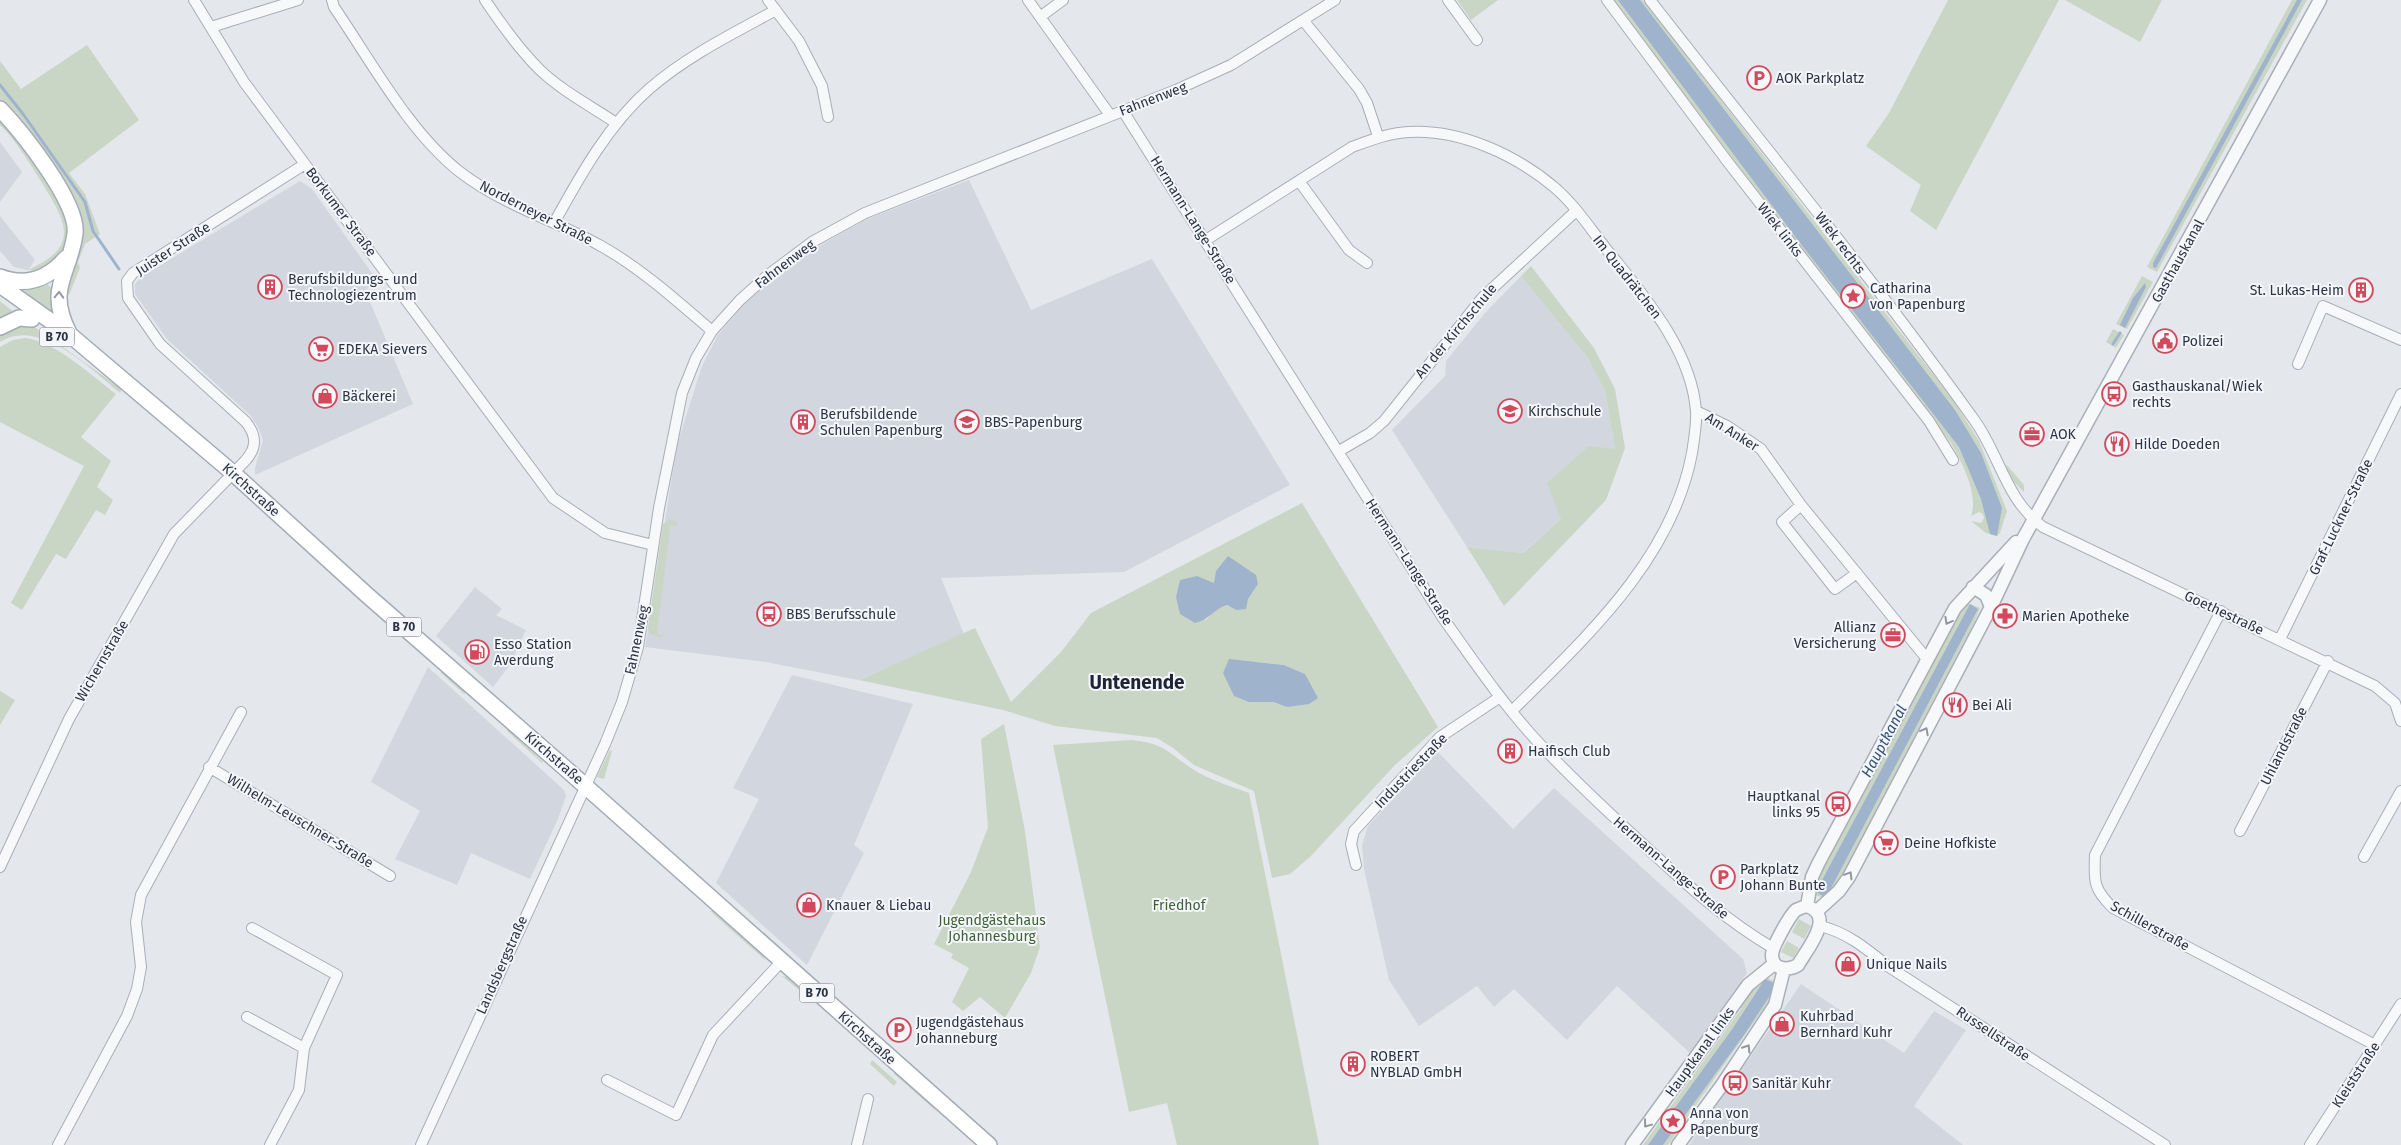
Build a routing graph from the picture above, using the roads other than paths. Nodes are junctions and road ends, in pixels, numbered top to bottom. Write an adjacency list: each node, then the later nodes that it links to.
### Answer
1 (194, 0): 16 (street, Borkumer Straße)
2 (298, 0): 16 (street)
3 (332, 0): 27 (street, Norderneyer Straße)
4 (485, 0): 22 (street)
5 (768, 0): 13 (street)
6 (1028, 0): 14 (street)
7 (1063, 0): 14 (street)
8 (1335, 0): 15 (street, Fahnenweg)
9 (1448, 0): 17 (street)
10 (1607, 0): 44 (street, Wiek links)
11 (1650, 0): 47 (street, Wiek rechts)
12 (2320, 0): 47 (street, Gasthauskanal)
13 (776, 10): 21 (street); 22 (street)
14 (1040, 17): 20 (street)
15 (1303, 20): 19 (street, Fahnenweg); 23 (street)
16 (211, 27): 24 (street, Borkumer Straße)
17 (1477, 40)
18 (0, 109): 29 (main road)
19 (1123, 111): 20 (street, Fahnenweg); 28 (street, Hermann-Lange-Straße)
20 (1110, 115): 36 (street, Fahnenweg)
21 (828, 116)
22 (616, 123): 27 (street)
23 (1378, 136): 25 (street, Im Quadrätchen); 26 (street, Im Quadrätchen)
24 (305, 164): 45 (street, Juister Straße); 48 (street, Borkumer Straße)
25 (1299, 181): 28 (street, Im Quadrätchen); 30 (street)
26 (1576, 211): 42 (street, Im Quadrätchen); 43 (street, An der Kirchschule)
27 (554, 223): 36 (street, Norderneyer Straße)
28 (1206, 240): 43 (street, Hermann-Lange-Straße)
29 (68, 255): 31 (main road); 37 (main road, one-way to 29)
30 (1368, 263)
31 (0, 277)
32 (0, 286): 37 (main road, Kirchstraße / B 70)
33 (0, 295): 34 (main road, Kirchstraße / B 70)
34 (32, 319): 35 (main road); 40 (main road, Kirchstraße / B 70)
35 (0, 327)
36 (712, 331): 48 (street, Fahnenweg)
37 (69, 334): 40 (main road, Kirchstraße / B 70)
38 (2401, 340): 39 (street)
39 (2298, 364)
40 (116, 375): 45 (main road, Kirchstraße / B 70)
41 (2401, 394): 53 (street, Graf-Luckner-Straße)
42 (1696, 411): 46 (street, Am Anker); 58 (street, Im Quadrätchen)
43 (1339, 451): 56 (street, Hermann-Lange-Straße)
44 (1953, 460)
45 (233, 473): 62 (main road, Kirchstraße / B 70); 67 (street, Wichernstraße)
46 (1801, 505): 49 (street, Am Anker); 49 (street)
47 (2033, 520): 50 (street); 51 (street); 52 (street, Goethestraße)
48 (653, 545): 62 (street, Fahnenweg)
49 (1857, 573): 54 (street, Am Anker)
50 (1974, 587): 51 (street); 54 (street, one-way to 54)
51 (1991, 607): 69 (street, one-way to 51)
52 (2221, 611): 53 (street, Goethestraße); 77 (street, Schillerstraße)
53 (2280, 640): 55 (street, Goethestraße)
54 (1927, 659): 69 (street)
55 (2328, 661): 57 (street, Goethestraße); 64 (street, Uhlandstraße)
56 (1500, 697): 58 (street, Hermann-Lange-Straße); 66 (street, Industriestraße)
57 (2398, 699): 60 (street, Goethestraße)
58 (1512, 711): 72 (street, Hermann-Lange-Straße)
59 (241, 712): 61 (street)
60 (2401, 721)
61 (209, 766): 68 (street, Wilhelm-Leuschner-Straße); 81 (street)
62 (584, 785): 73 (main road, Kirchstraße / B 70); 83 (street, Landsbergstraße)
63 (2401, 792): 65 (street)
64 (2240, 831)
65 (2364, 857)
66 (1356, 865)
67 (0, 867)
68 (390, 876)
69 (1812, 909): 70 (street); 72 (street)
70 (1820, 926): 74 (street, Hauptkanal links); 88 (street, Russellstraße)
71 (252, 928): 78 (street)
72 (1773, 948): 74 (street)
73 (782, 961): 79 (street); 85 (main road, Kirchstraße / B 70)
74 (1779, 966): 86 (street, Hauptkanal links, one-way to 86); 87 (street, one-way to 74)
75 (2401, 1004): 77 (street, Kleiststraße)
76 (247, 1017): 78 (street)
77 (2375, 1045): 89 (street, Kleiststraße)
78 (304, 1048): 82 (street)
79 (607, 1080)
80 (868, 1099): 84 (street)
81 (58, 1145)
82 (270, 1145)
83 (421, 1145)
84 (857, 1145)
85 (989, 1145)
86 (1632, 1145)
87 (1678, 1145)
88 (2165, 1145)
89 (2310, 1145)

